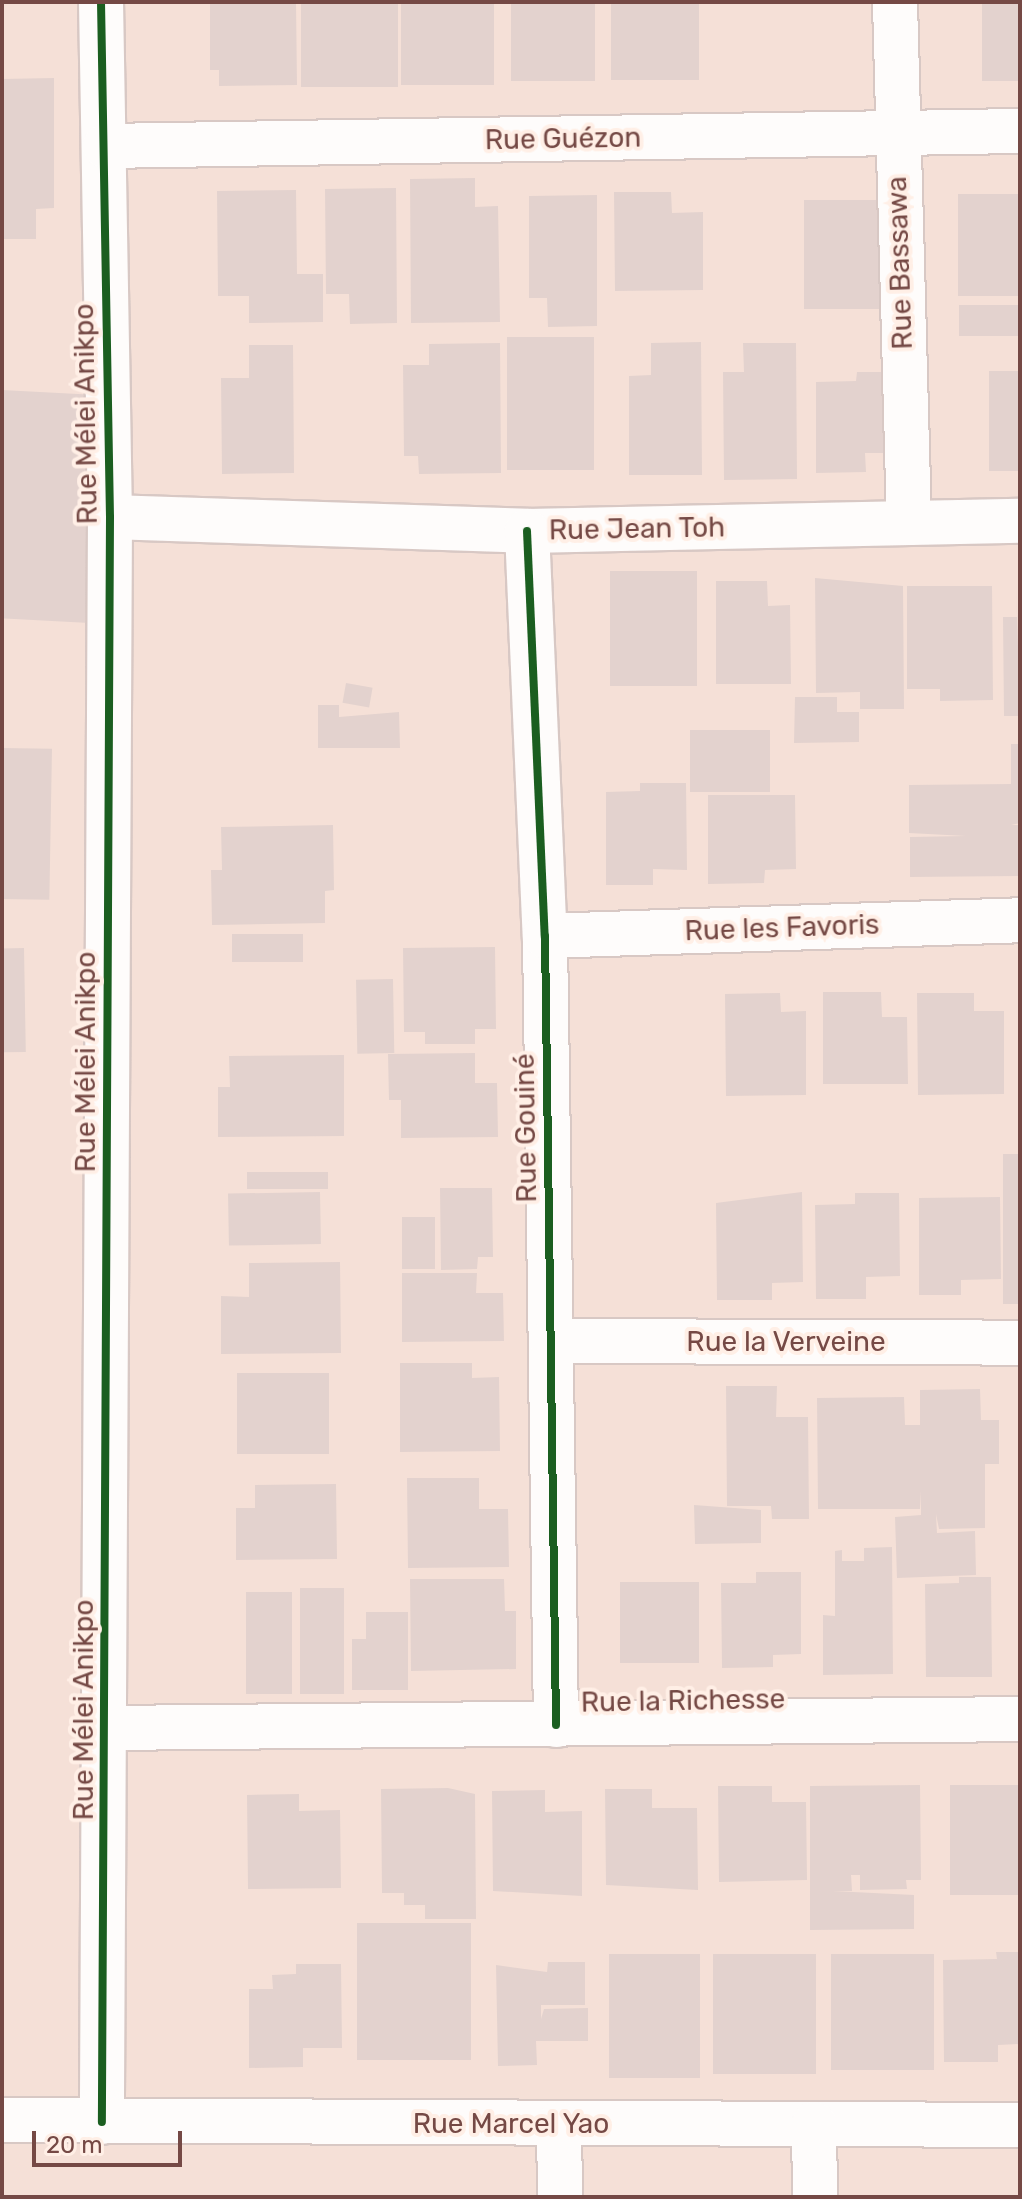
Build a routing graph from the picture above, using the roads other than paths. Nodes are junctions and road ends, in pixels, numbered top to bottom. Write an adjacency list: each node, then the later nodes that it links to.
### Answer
1 (101, 2): 5 (street, Rue Mélei Anikpo)
2 (895, 2): 4 (street, Rue Bassawa)
3 (1020, 131): 4 (street, Rue Guézon)
4 (895, 133): 5 (street, Rue Guézon); 8 (street, Rue Bassawa)
5 (105, 146): 6 (street, Rue Mélei Anikpo)
6 (110, 517): 9 (street, Rue Jean Toh); 16 (street, Rue Mélei Anikpo)
7 (1020, 521): 8 (street, Rue Jean Toh)
8 (909, 523): 9 (street, Rue Jean Toh)
9 (527, 531): 11 (street, Rue Gouiné)
10 (1020, 920): 11 (street, Rue les Favoris)
11 (545, 936): 12 (street, Rue Gouiné)
12 (552, 1341): 13 (street, Rue la Verveine); 15 (street, Rue Gouiné)
13 (1020, 1343)
14 (1020, 1719): 15 (street, Rue la Richesse)
15 (556, 1725): 16 (street, Rue la Richesse)
16 (106, 1728): 18 (street, Rue Mélei Anikpo)
17 (2, 2120): 18 (street, Rue Marcel Yao)
18 (102, 2122): 19 (street, Rue Marcel Yao)
19 (559, 2124): 20 (street, Rue Marcel Yao); 22 (street)
20 (814, 2124): 21 (street, Rue Marcel Yao); 23 (street)
21 (1020, 2125)
22 (560, 2197)
23 (815, 2197)

